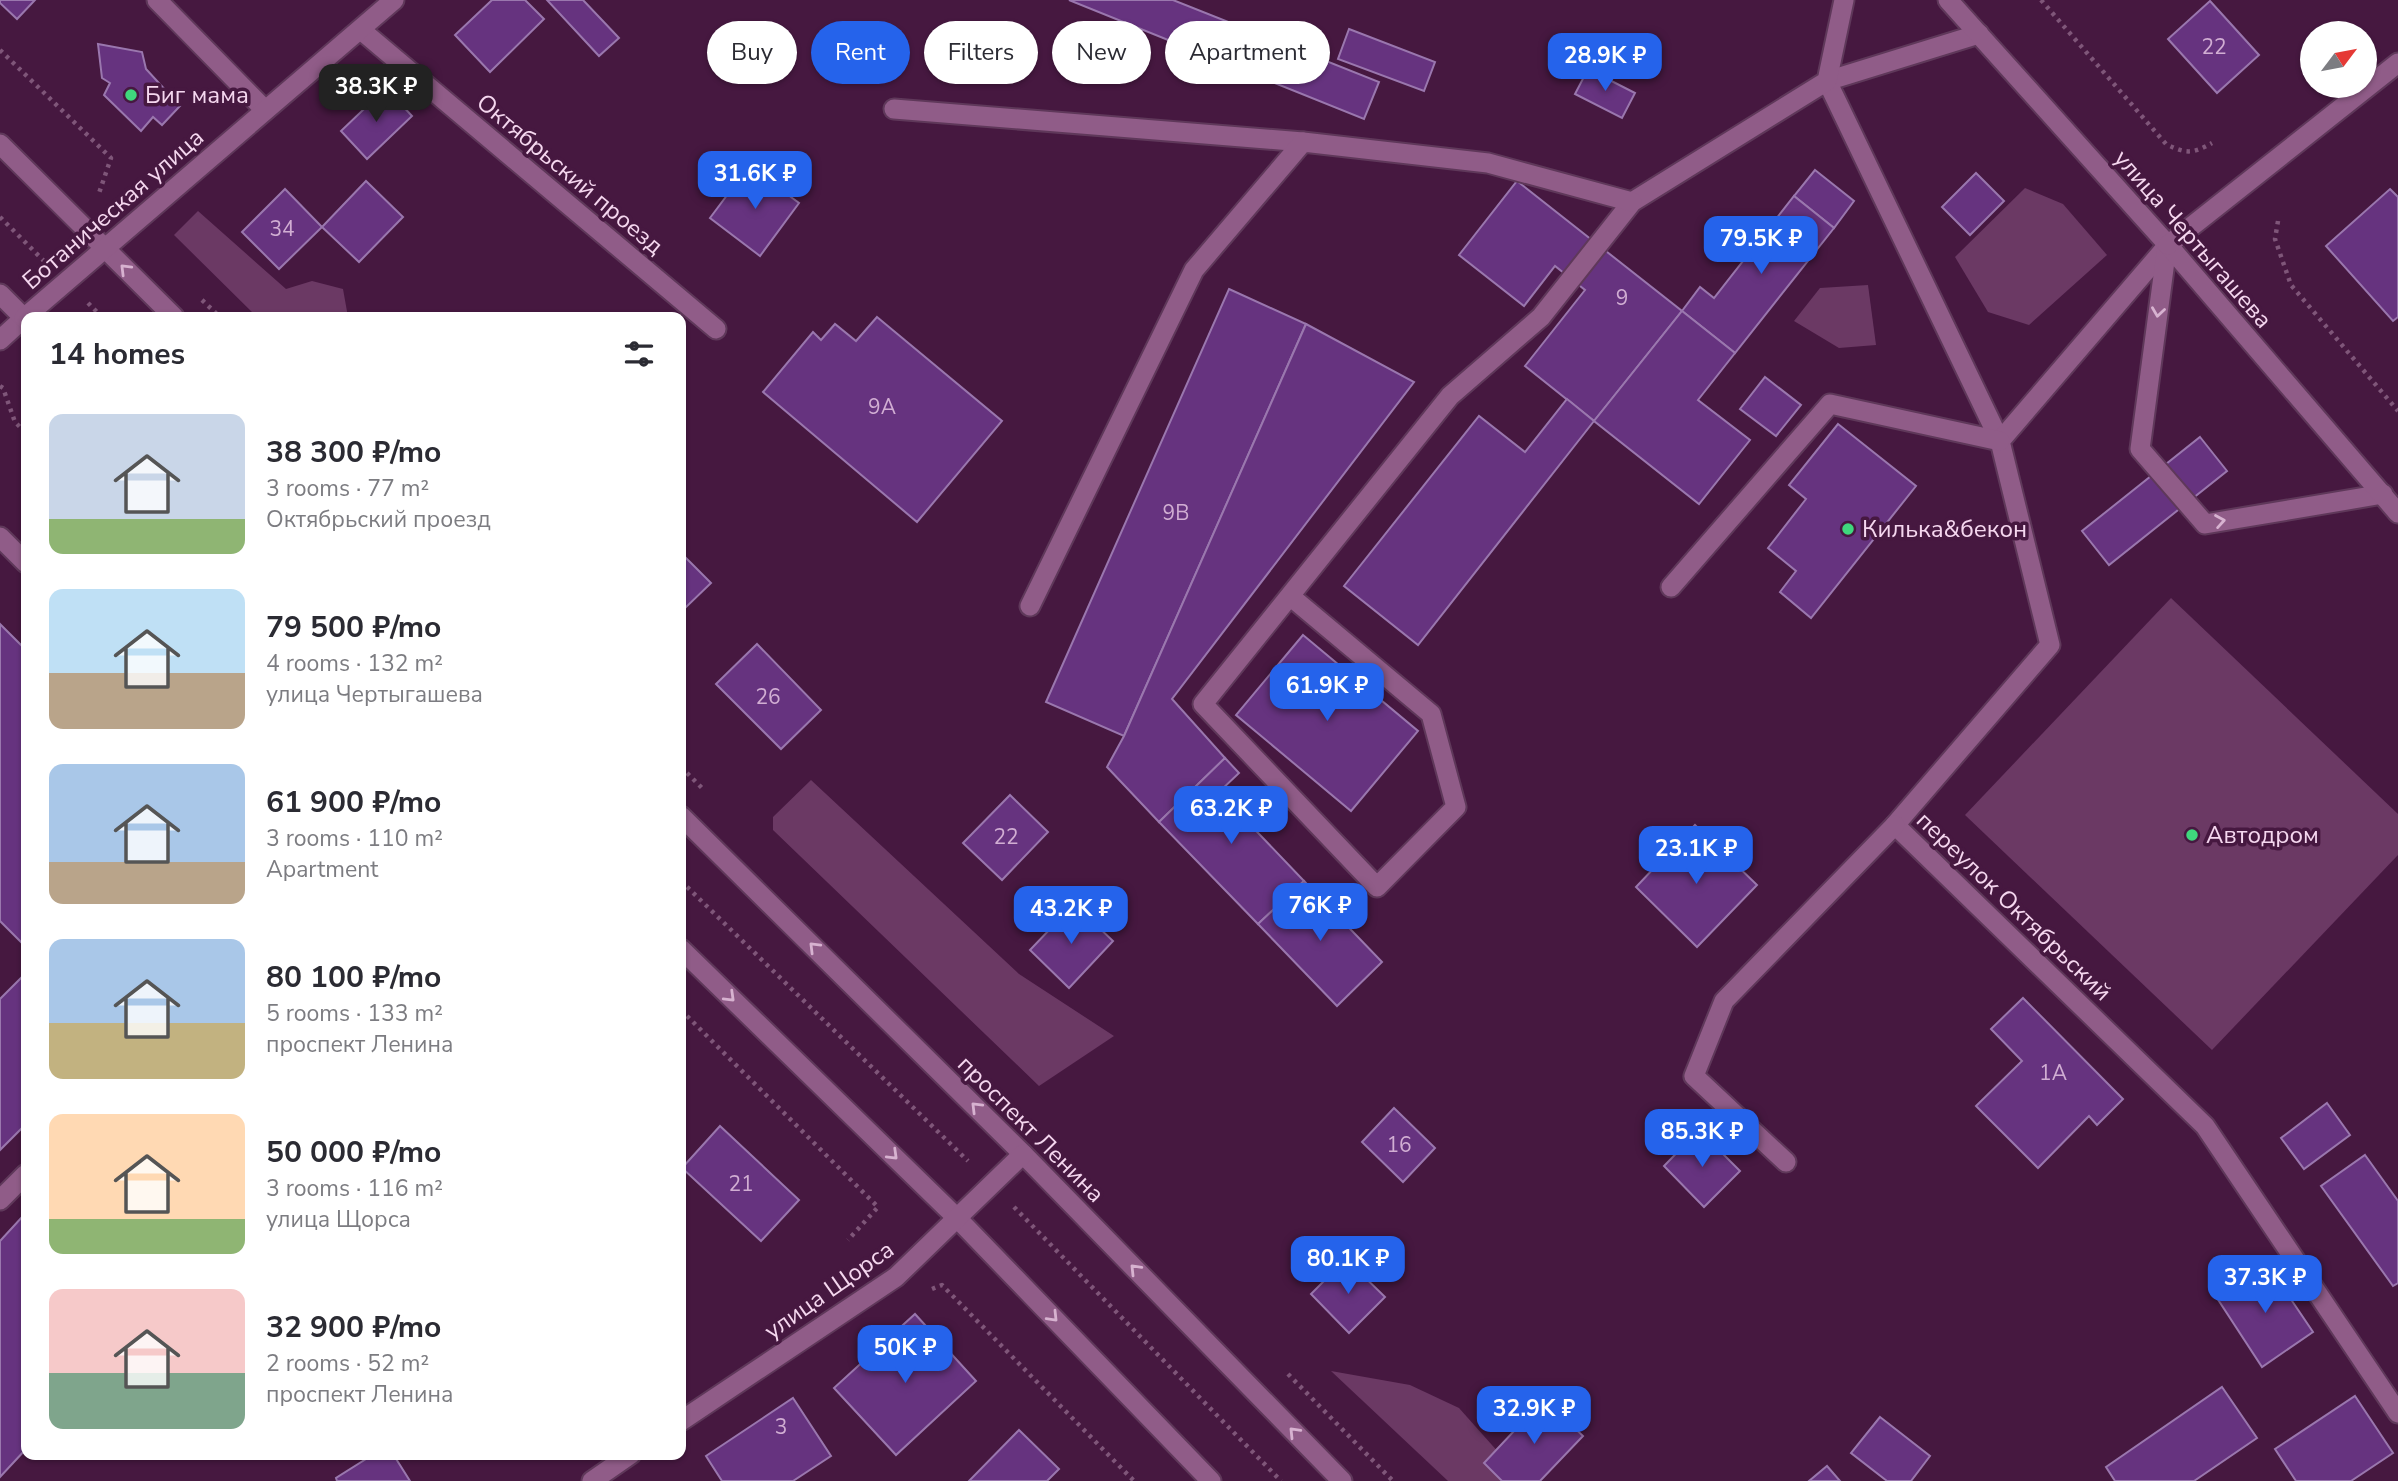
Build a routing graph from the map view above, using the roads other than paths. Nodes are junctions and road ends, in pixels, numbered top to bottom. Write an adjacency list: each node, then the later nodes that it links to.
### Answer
1 (157, 0): 10 (street)
2 (394, 0): 5 (street, Ботаническая улица)
3 (1844, 0): 8 (street)
4 (1948, 0): 6 (street, улица Чертыгашева)
5 (361, 30): 10 (street, Ботаническая улица); 21 (street, Октябрьский проезд)
6 (1979, 34): 8 (street); 14 (street, улица Чертыгашева)
7 (2398, 63): 14 (street)
8 (1827, 81): 13 (street); 23 (street)
9 (894, 109): 11 (street)
10 (265, 110): 15 (street, Ботаническая улица)
11 (1303, 142): 13 (street); 30 (street)
12 (0, 144): 15 (street)
13 (1632, 202): 29 (street)
14 (2168, 245): 23 (street); 24 (street, улица Чертыгашева); 24 (street, one-way to 24)
15 (104, 248): 17 (street, Ботаническая улица); 18 (street, one-way to 15)
16 (0, 294): 19 (street)
17 (33, 312)
18 (169, 312)
19 (21, 315)
20 (21, 322): 22 (street, Ботаническая улица)
21 (716, 329)
22 (0, 340)
23 (2000, 441): 28 (street); 32 (street, переулок Октябрьский)
24 (2383, 494): 25 (street, улица Чертыгашева)
25 (2398, 513)
26 (0, 537): 27 (street)
27 (21, 558)
28 (1671, 587)
29 (1290, 596): 29 (street)
30 (1030, 606)
31 (686, 821): 34 (street, проспект Ленина, one-way to 31)
32 (1895, 825): 35 (street); 39 (street, переулок Октябрьский)
33 (686, 954): 38 (street, one-way to 38)
34 (1023, 1154): 38 (street, улица Щорса); 44 (street, проспект Ленина, one-way to 34)
35 (1786, 1162)
36 (21, 1179): 37 (street)
37 (0, 1200)
38 (958, 1219): 40 (street, улица Щорса); 43 (street, one-way to 43)
39 (2398, 1413)
40 (686, 1418)
41 (622, 1460): 42 (street)
42 (592, 1481)
43 (1211, 1481)
44 (1342, 1481)

